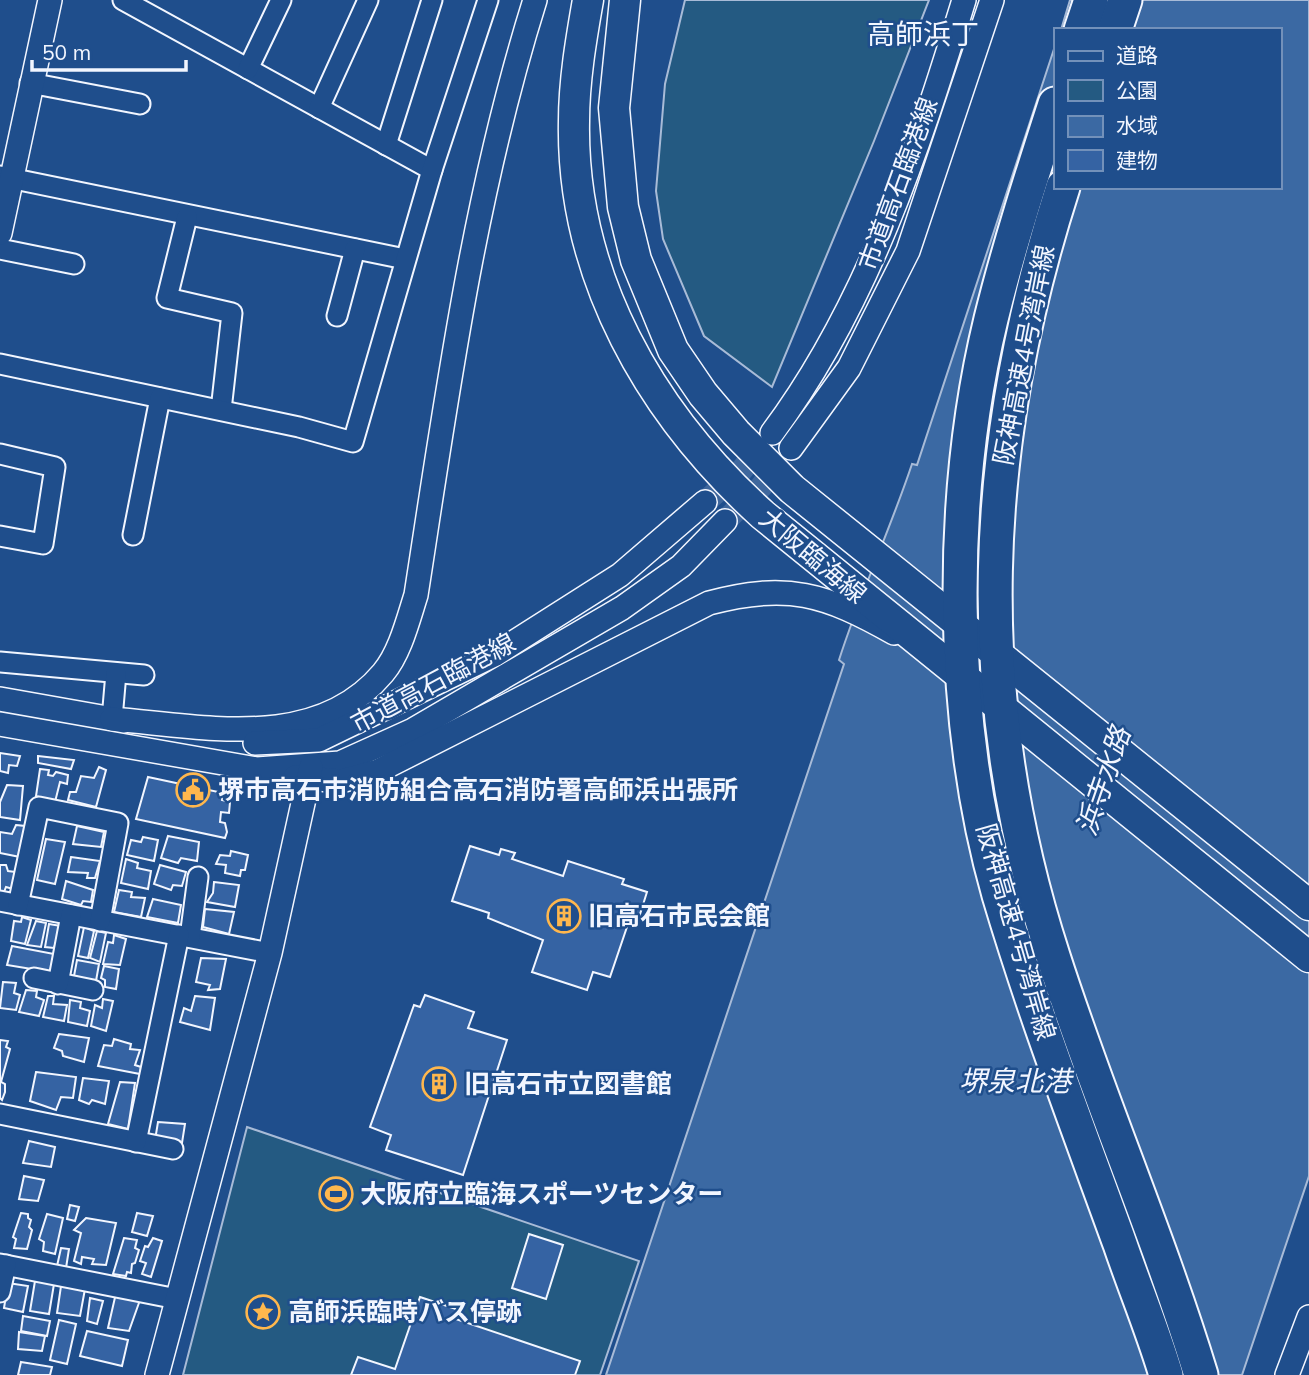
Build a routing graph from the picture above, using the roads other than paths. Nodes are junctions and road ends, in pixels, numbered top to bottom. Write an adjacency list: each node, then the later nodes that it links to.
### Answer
1 (50, 0): 17 (street)
2 (123, 0): 16 (street)
3 (281, 0): 16 (street)
4 (368, 0): 20 (street)
5 (432, 0): 21 (street)
6 (488, 0): 22 (street)
7 (535, 0): 47 (street)
8 (588, 0): 42 (main road, 大阪臨海線)
9 (625, 0): 53 (main road, 大阪臨海線)
10 (964, 0): 35 (street, 市道高石臨港線)
11 (992, 0): 36 (street, 市道高石臨港線)
12 (1091, 0): 14 (highway)
13 (1125, 0): 15 (highway)
14 (1082, 28)
15 (1116, 28)
16 (248, 69): 20 (street)
17 (30, 83): 18 (street); 23 (street)
18 (140, 104)
19 (1054, 107): 70 (highway, 阪神高速4号湾岸線)
20 (319, 108): 21 (street)
21 (386, 145): 22 (street)
22 (432, 170): 29 (street)
23 (6, 177): 25 (street); 26 (street)
24 (1062, 189): 71 (highway, 阪神高速4号湾岸線)
25 (187, 217): 28 (street); 34 (street)
26 (0, 233)
27 (0, 249): 30 (street)
28 (355, 249): 29 (street); 31 (street)
29 (405, 259): 34 (street)
30 (74, 264)
31 (337, 316)
32 (0, 364): 33 (street)
33 (160, 398): 34 (street); 41 (street)
34 (221, 410)
35 (772, 433)
36 (791, 448)
37 (0, 454): 40 (street)
38 (705, 502): 49 (street, 市道高石臨港線)
39 (725, 521): 50 (street, 市道高石臨港線)
40 (0, 536)
41 (133, 536)
42 (880, 618): 50 (street); 58 (main road, 大阪臨海線)
43 (0, 662): 44 (street)
44 (116, 673): 45 (street); 47 (street)
45 (144, 675)
46 (0, 699): 47 (street, 市道高石臨港線)
47 (112, 719): 49 (street, 市道高石臨港線)
48 (0, 724): 50 (street)
49 (319, 740): 50 (street)
50 (310, 773): 57 (street)
51 (198, 877): 56 (street)
52 (9, 903): 54 (street); 55 (street)
53 (1309, 905)
54 (71, 915): 55 (street); 60 (street)
55 (100, 920): 56 (street)
56 (185, 936): 57 (street); 63 (street)
57 (270, 953): 67 (street)
58 (1309, 957)
59 (34, 978): 60 (street)
60 (58, 984): 61 (street)
61 (93, 990)
62 (0, 1114): 63 (street)
63 (136, 1142): 64 (street)
64 (173, 1149)
65 (3, 1265): 66 (street); 67 (street)
66 (0, 1292)
67 (177, 1299): 69 (street)
68 (1309, 1317): 72 (street)
69 (157, 1375)
70 (1166, 1375)
71 (1201, 1375)
72 (1287, 1375)

